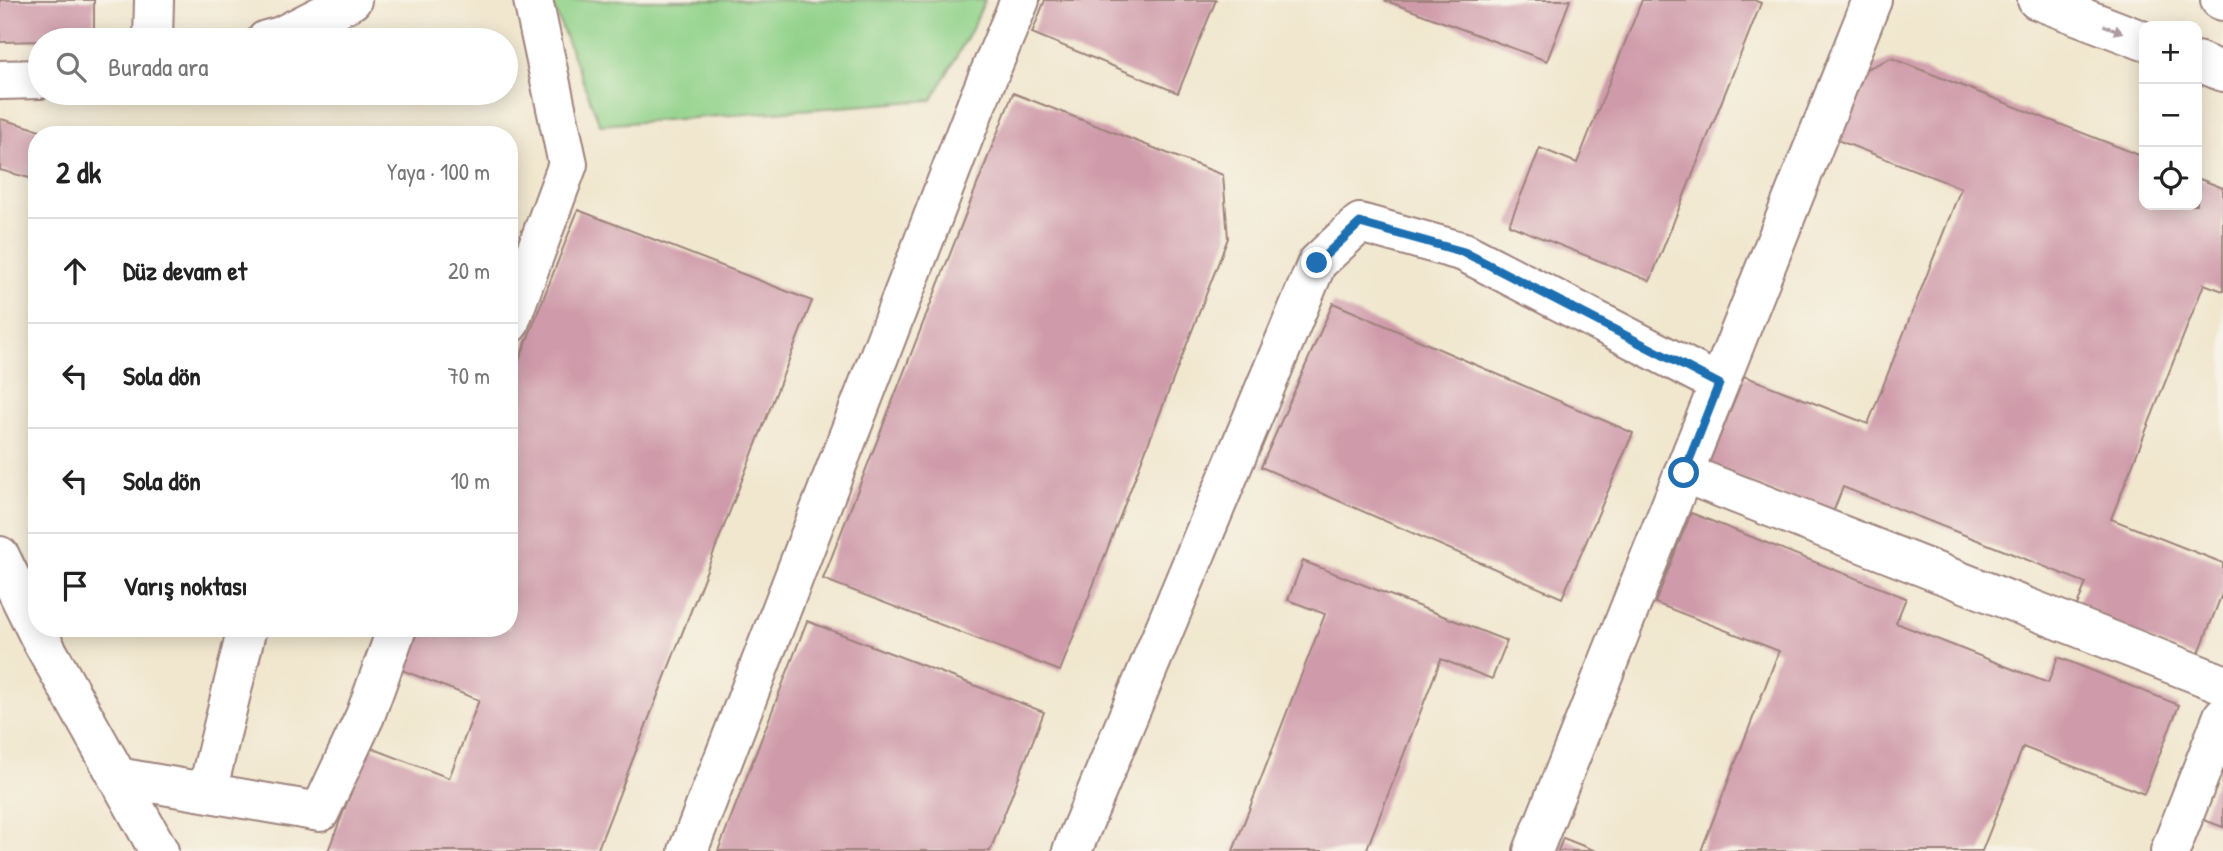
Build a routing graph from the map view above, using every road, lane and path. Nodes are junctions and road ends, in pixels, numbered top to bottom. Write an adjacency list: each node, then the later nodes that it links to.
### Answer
1 (154, 0): 7 (street)
2 (352, 0): 8 (street)
3 (533, 0): 14 (street)
4 (1020, 0): 27 (street)
5 (1872, 0): 15 (street)
6 (2037, 0): 9 (street, one-way to 9)
7 (153, 28)
8 (297, 28)
9 (2139, 39)
10 (2202, 63): 11 (street)
11 (2223, 72)
12 (28, 79): 13 (street)
13 (0, 80)
14 (518, 300)
15 (1719, 384): 16 (street); 28 (street)
16 (1684, 473): 22 (street); 29 (street)
17 (0, 556): 18 (street)
18 (28, 613)
19 (40, 637): 24 (street)
20 (245, 637): 25 (street)
21 (394, 637): 25 (street)
22 (2223, 684)
23 (2223, 716): 30 (street)
24 (117, 776): 25 (street); 26 (street)
25 (207, 792)
26 (159, 851)
27 (688, 851)
28 (1072, 851)
29 (1533, 851)
30 (2170, 851)

